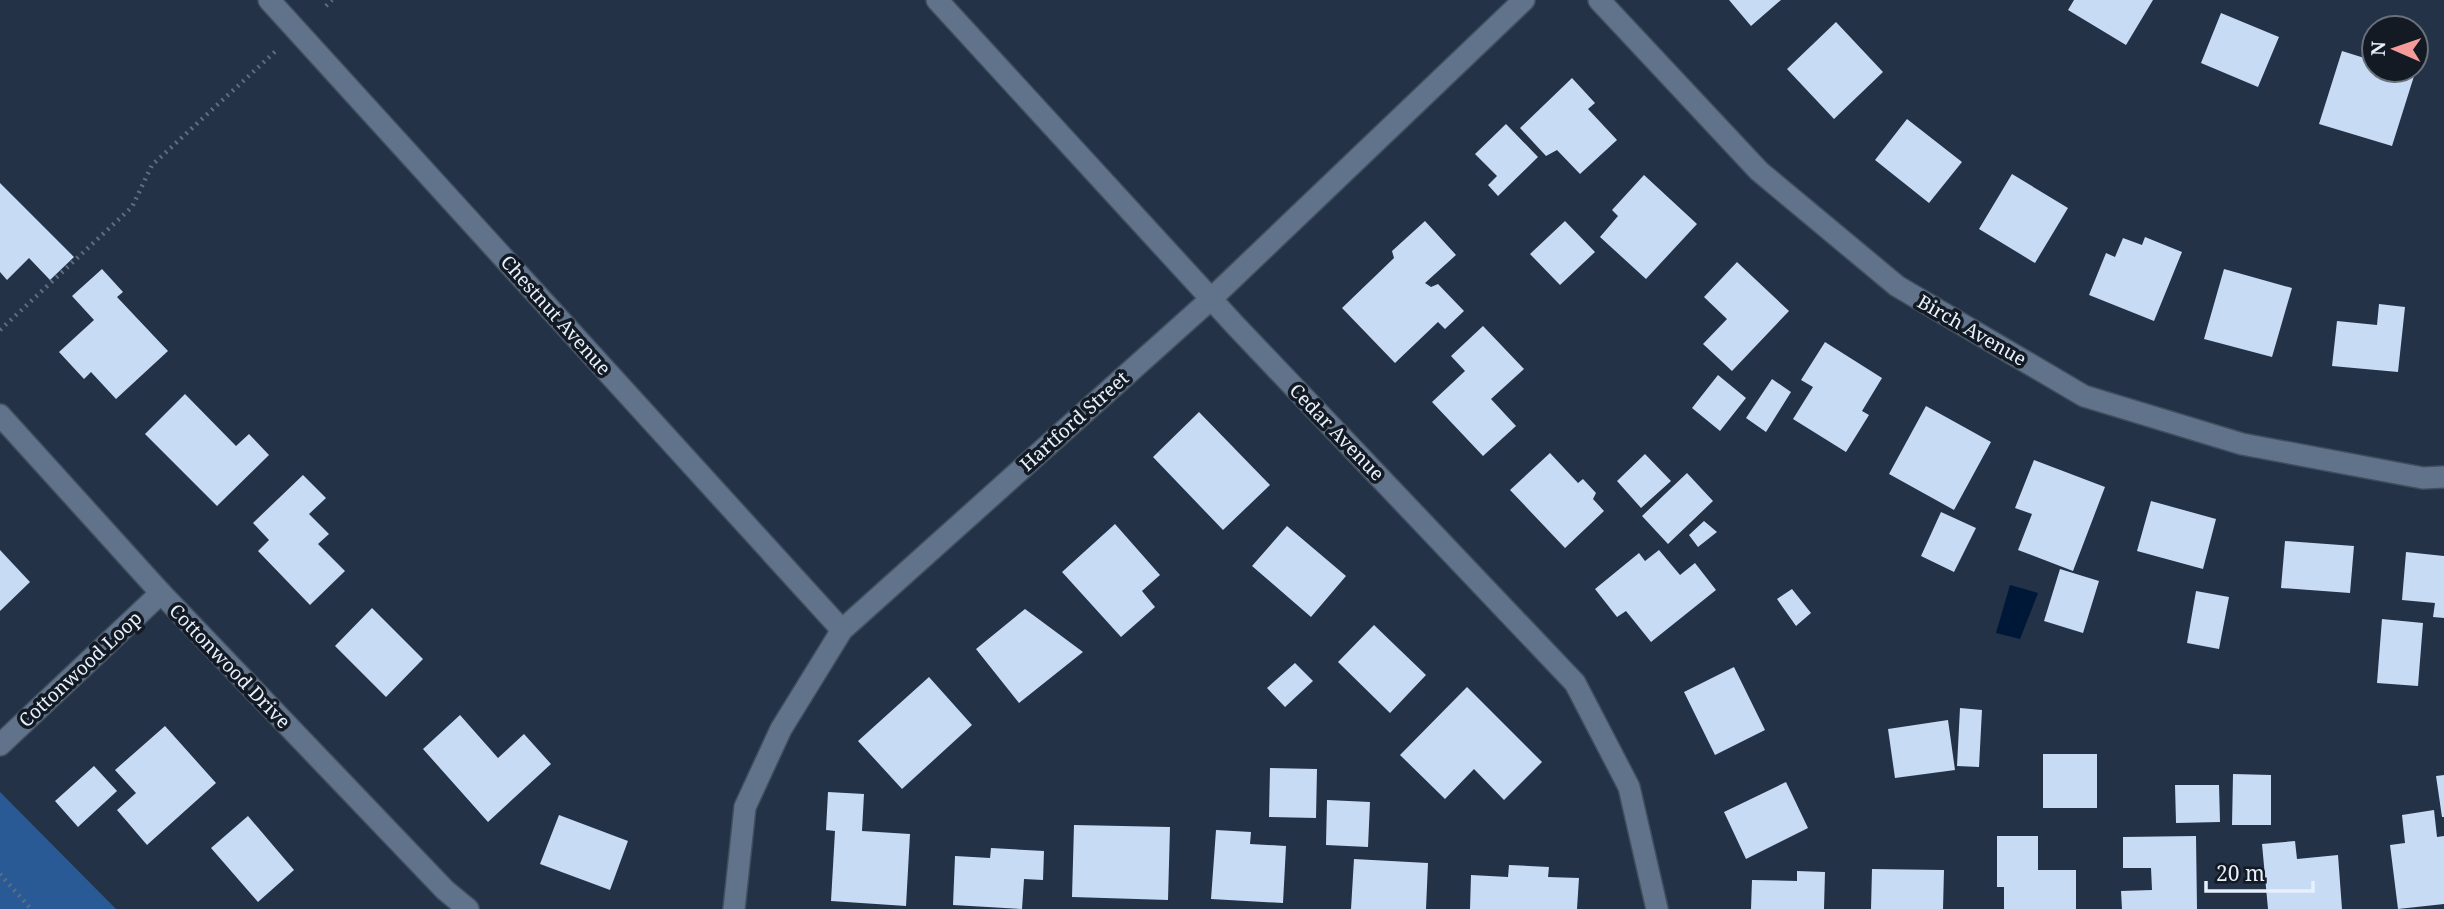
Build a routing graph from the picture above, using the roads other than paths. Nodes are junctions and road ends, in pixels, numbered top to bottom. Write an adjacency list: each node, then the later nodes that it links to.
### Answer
1 (270, 0): 9 (street, Chestnut Avenue)
2 (937, 0): 5 (street, Cedar Avenue)
3 (1524, 0): 5 (street, Hartford Street)
4 (1599, 0): 7 (street, Birch Avenue)
5 (1210, 299): 9 (street, Hartford Street); 13 (street, Cedar Avenue)
6 (0, 415): 8 (street, Cottonwood Drive)
7 (2444, 477)
8 (161, 593): 10 (street, Cottonwood Loop); 11 (street, Cottonwood Drive)
9 (842, 630): 12 (street, Hartford Street)
10 (0, 745)
11 (468, 909)
12 (734, 909)
13 (1657, 909)

